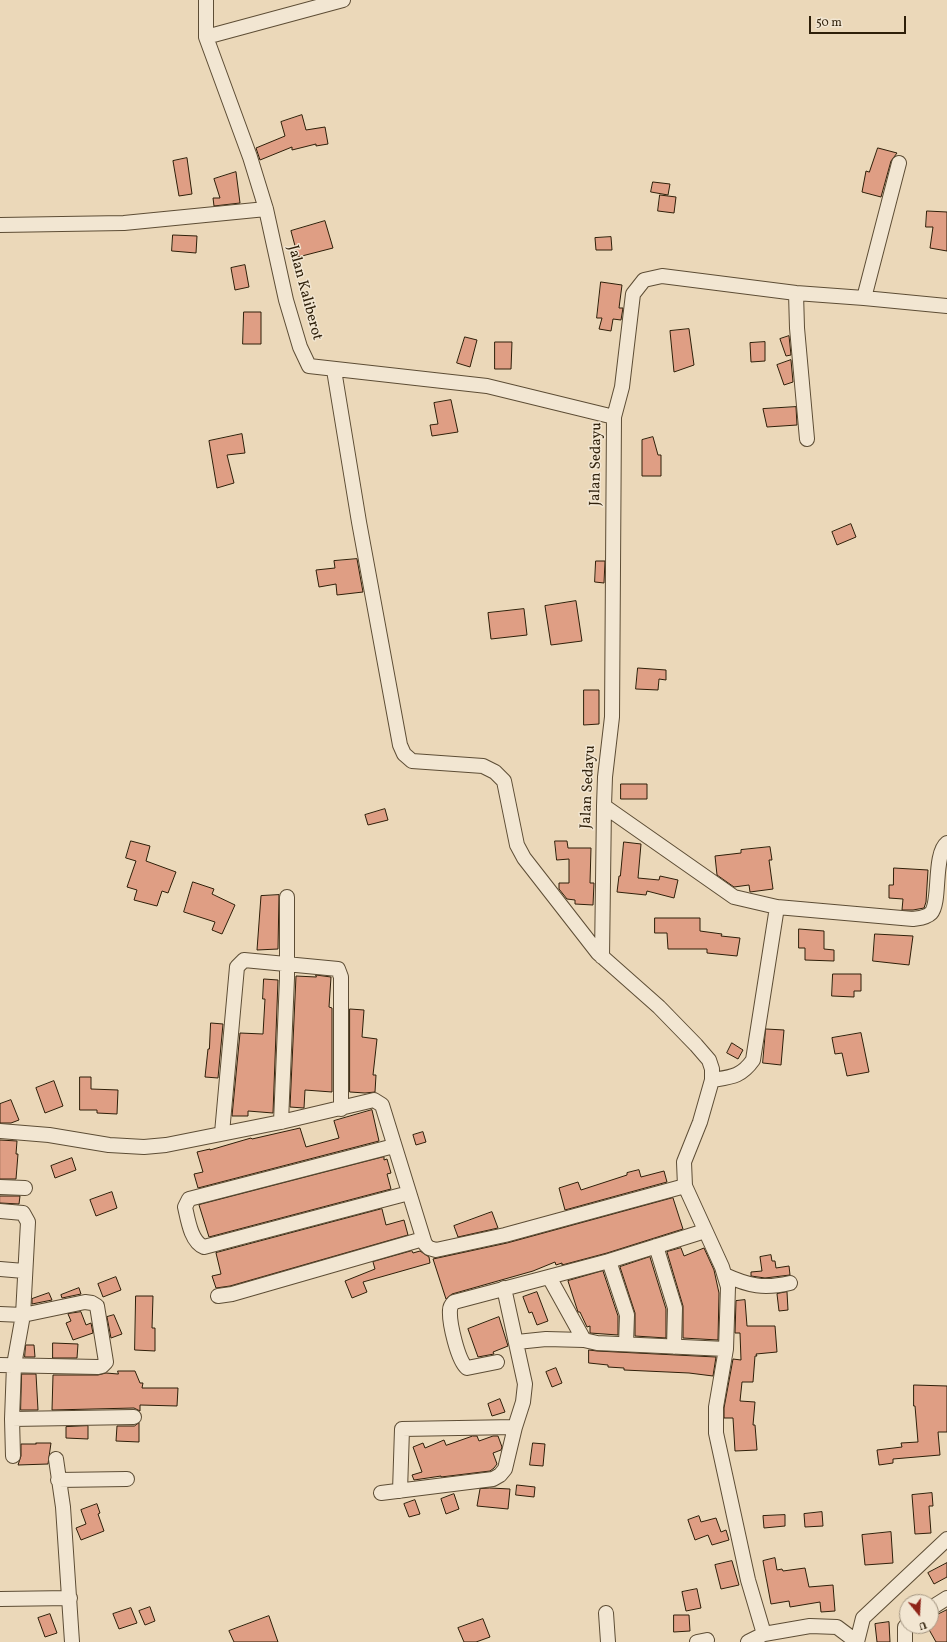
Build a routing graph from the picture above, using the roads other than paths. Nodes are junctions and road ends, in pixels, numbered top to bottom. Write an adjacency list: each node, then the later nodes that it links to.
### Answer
1 (206, 0): 3 (street, Jalan Kaliberot)
2 (343, 0): 3 (street)
3 (206, 37): 5 (street, Jalan Kaliberot)
4 (899, 163): 8 (street)
5 (266, 209): 6 (street); 10 (street, Jalan Kaliberot)
6 (0, 225)
7 (796, 293): 8 (street, Jalan Sedayu); 11 (street, Jalan Sedayu); 12 (street)
8 (864, 298): 9 (street, Jalan Sedayu)
9 (947, 306)
10 (334, 370): 11 (street, Jalan Kaliberot); 17 (street)
11 (614, 417): 13 (street, Jalan Sedayu)
12 (807, 439)
13 (604, 806): 16 (street); 17 (street, Jalan Sedayu)
14 (947, 843): 16 (street)
15 (287, 897): 18 (street)
16 (776, 907): 19 (street)
17 (602, 957): 19 (street)
18 (287, 964): 20 (street); 21 (street); 23 (street)
19 (712, 1080): 25 (street)
20 (341, 1109): 21 (street); 24 (street)
21 (281, 1122): 23 (street)
22 (0, 1131): 23 (street)
23 (222, 1134)
24 (394, 1146): 28 (street); 28 (street)
25 (685, 1186): 30 (street); 31 (street)
26 (0, 1187): 27 (street)
27 (25, 1188)
28 (409, 1193): 31 (street)
29 (0, 1210): 35 (street)
30 (705, 1231): 32 (street); 36 (street)
31 (423, 1239): 40 (street)
32 (656, 1246): 33 (street); 46 (street)
33 (609, 1261): 37 (street); 45 (street)
34 (0, 1269): 35 (street)
35 (24, 1271): 42 (street)
36 (725, 1276): 38 (street); 47 (street)
37 (549, 1277): 39 (street); 43 (street)
38 (790, 1283)
39 (504, 1288): 44 (street); 48 (street)
40 (218, 1296)
41 (0, 1314): 42 (street)
42 (23, 1315): 49 (street); 49 (street)
43 (584, 1340): 44 (street); 45 (street)
44 (517, 1342): 52 (street)
45 (626, 1344): 46 (street)
46 (674, 1347): 47 (street)
47 (726, 1349): 65 (street)
48 (497, 1362)
49 (7, 1365): 51 (street)
50 (134, 1417): 51 (street)
51 (12, 1420): 53 (street)
52 (515, 1427): 57 (street); 57 (street)
53 (12, 1456)
54 (56, 1459): 56 (street)
55 (128, 1479): 56 (street)
56 (58, 1480): 60 (street)
57 (400, 1491): 58 (street)
58 (381, 1493)
59 (947, 1539): 63 (street)
60 (70, 1598): 61 (street); 66 (street)
61 (0, 1599)
62 (606, 1613): 67 (street)
63 (863, 1618): 64 (street); 69 (street)
64 (837, 1626): 65 (street); 69 (street)
65 (764, 1634): 68 (street)
66 (72, 1642)
67 (608, 1642)
68 (748, 1642)
69 (857, 1642)

